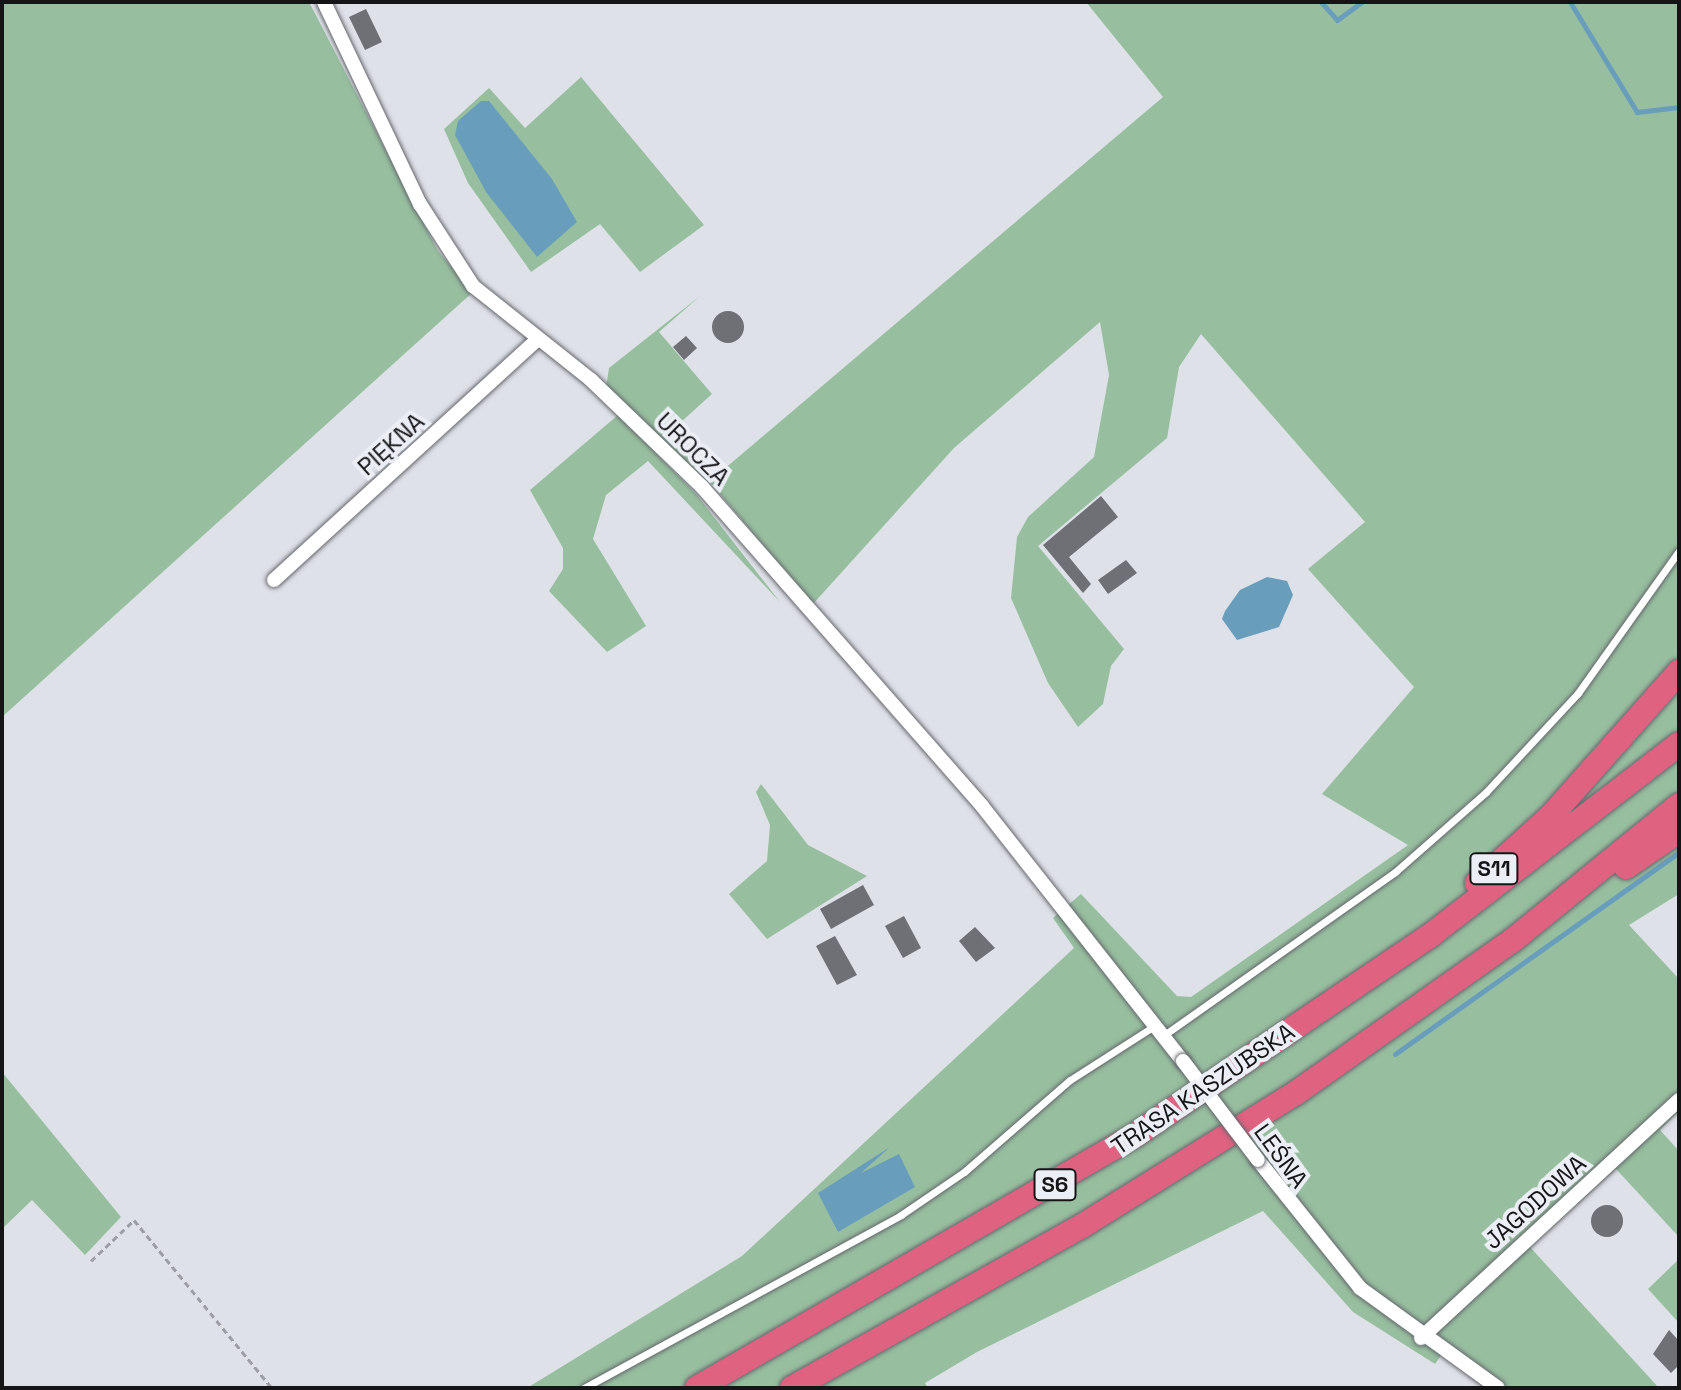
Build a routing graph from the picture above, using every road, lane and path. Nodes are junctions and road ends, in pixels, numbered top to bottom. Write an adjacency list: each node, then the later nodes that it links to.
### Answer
1 (324, 2): 2 (street, UROCZA)
2 (536, 341): 4 (street, PIĘKNA); 9 (street, UROCZA)
3 (1679, 551): 12 (lane)
4 (274, 580)
5 (1679, 672): 11 (highway, S11)
6 (1679, 744): 11 (highway, TRASA KASZUBSKA / S6)
7 (1679, 805): 10 (highway, TRASA KASZUBSKA / S6)
8 (1679, 831): 10 (highway)
9 (1068, 912): 12 (street, LEŚNA)
10 (1513, 940): 19 (highway, TRASA KASZUBSKA / S6)
11 (1363, 981): 18 (highway, TRASA KASZUBSKA / S6)
12 (1160, 1030): 15 (street, LEŚNA, bridge); 17 (lane)
13 (1679, 1100): 15 (street, JAGODOWA)
14 (91, 1261): 16 (path)
15 (1421, 1338): 20 (street, LEŚNA)
16 (272, 1388)
17 (584, 1388)
18 (697, 1388)
19 (792, 1388)
20 (1498, 1388)

